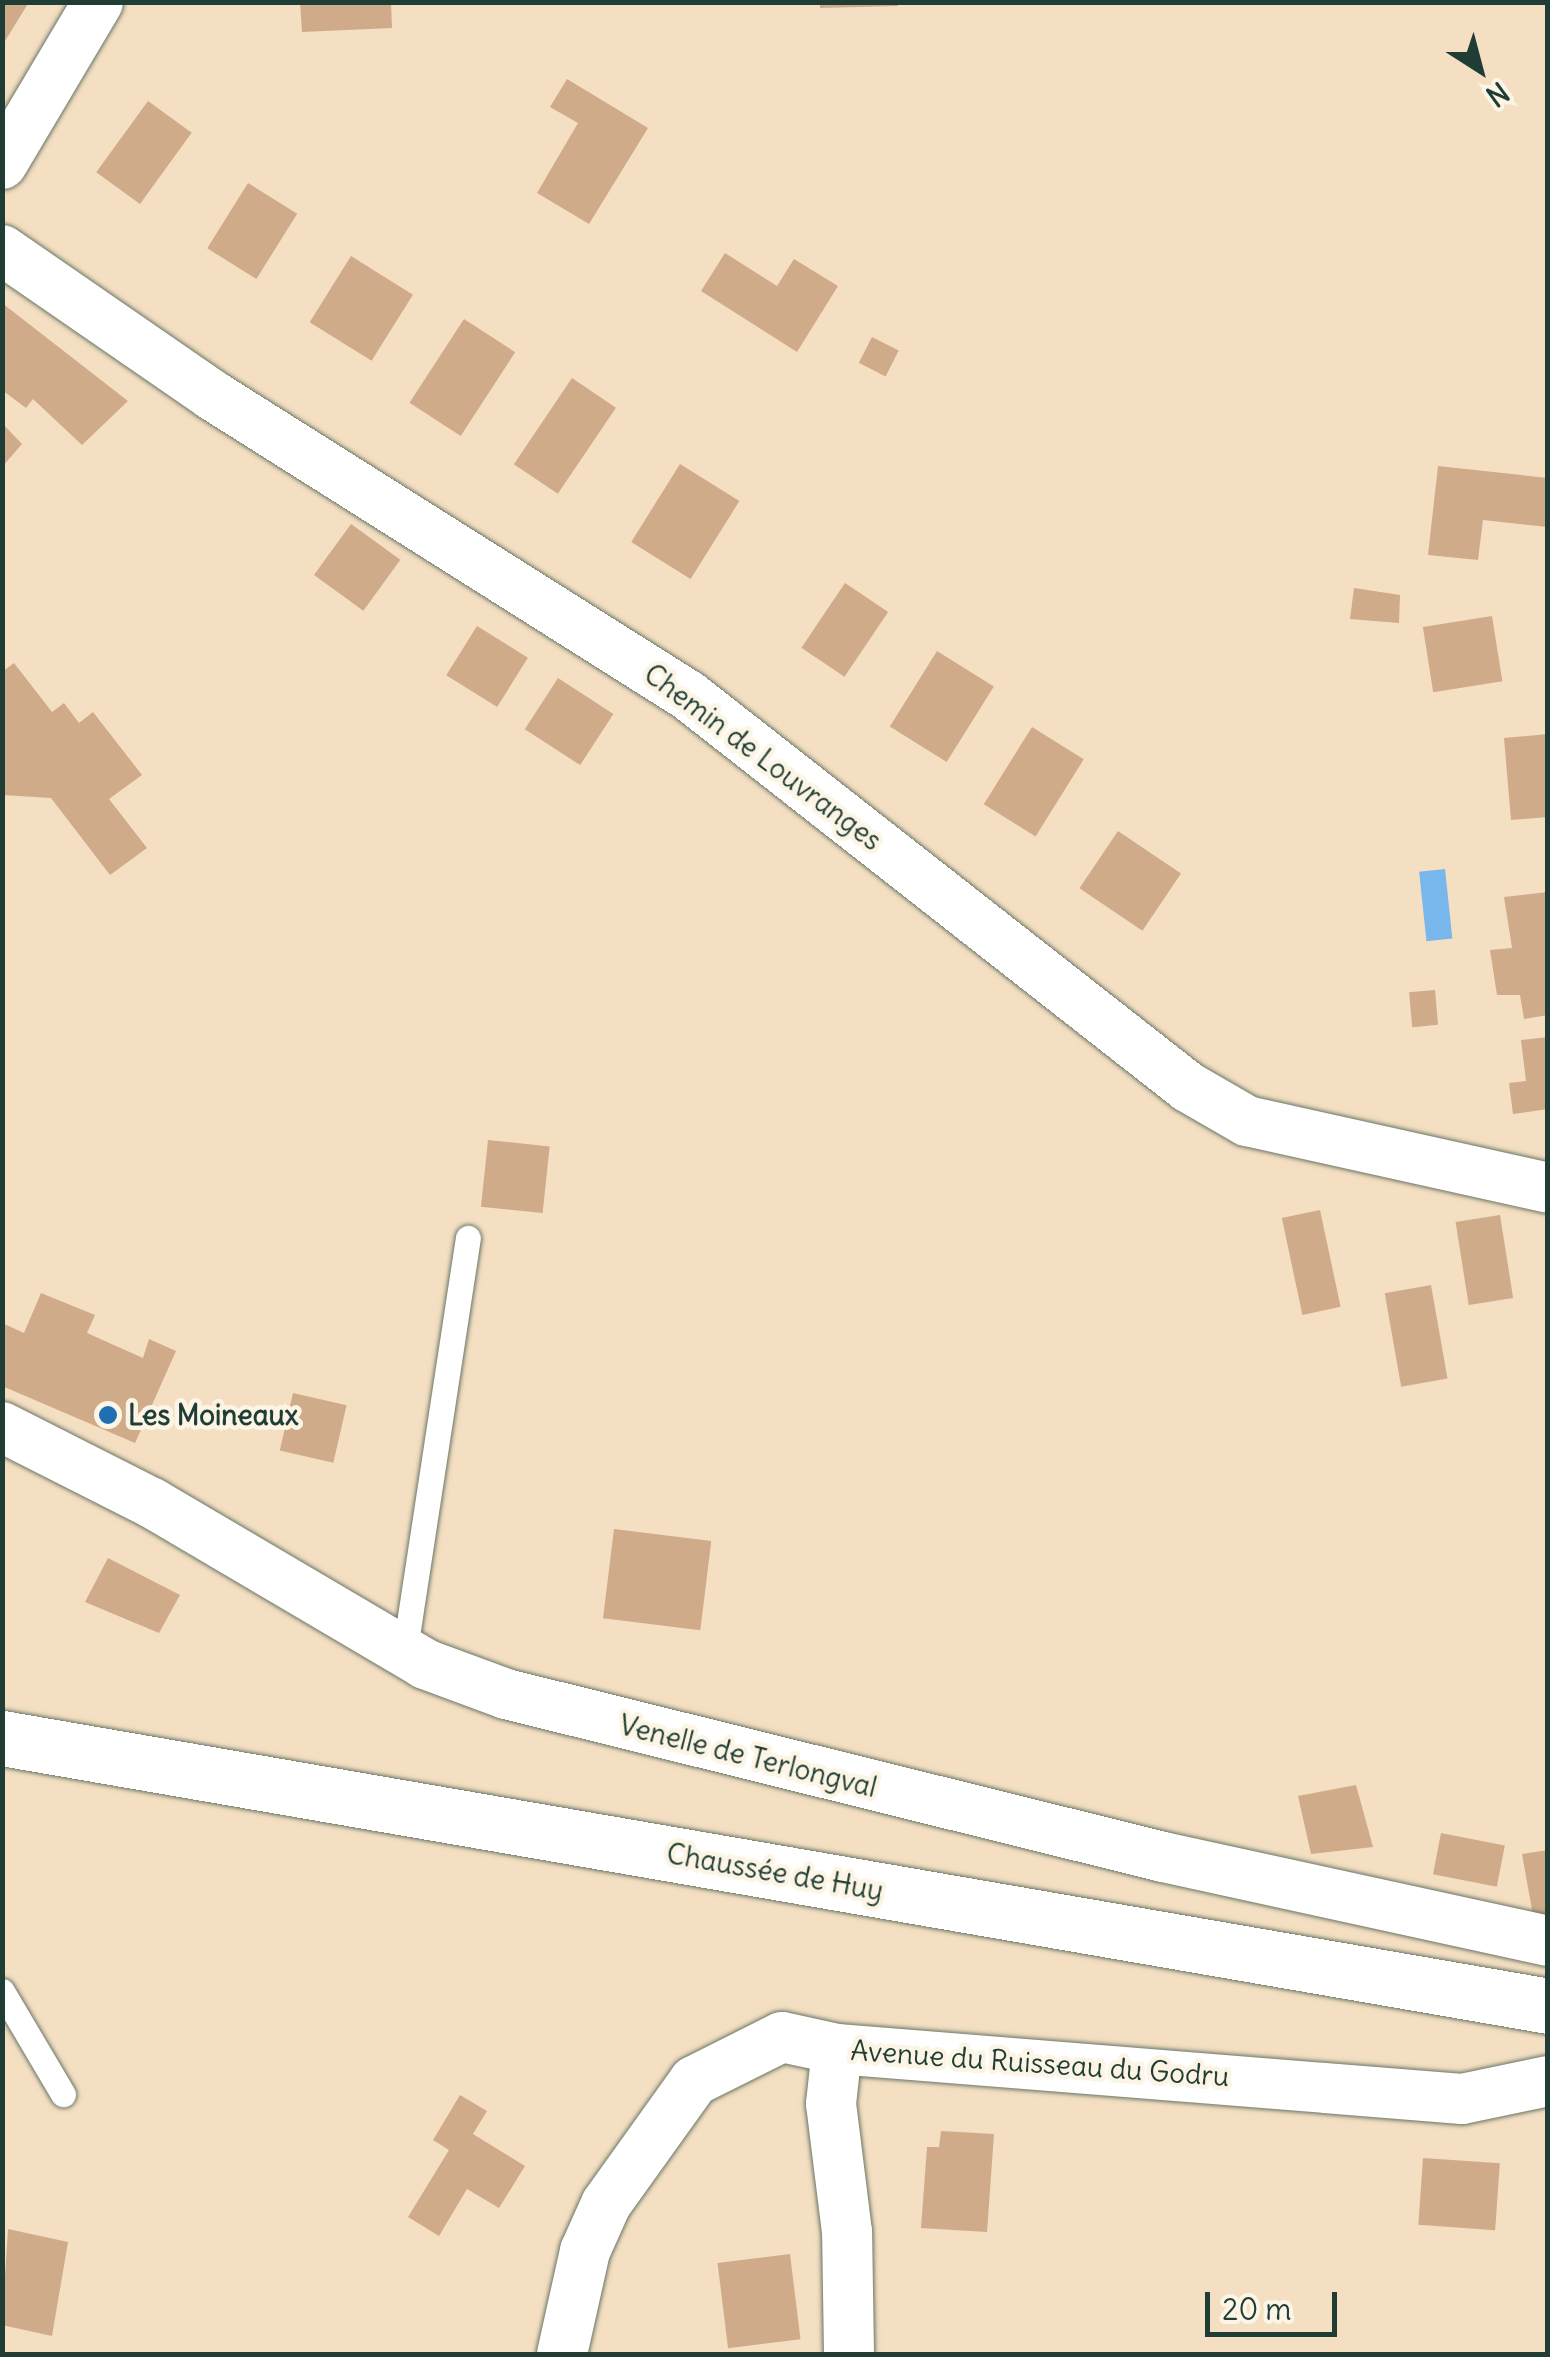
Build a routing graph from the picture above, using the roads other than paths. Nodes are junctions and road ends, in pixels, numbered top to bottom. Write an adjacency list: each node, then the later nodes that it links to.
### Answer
1 (98, 2): 2 (street)
2 (2, 164)
3 (2, 250): 4 (street, Chemin de Louvranges)
4 (1548, 1188)
5 (468, 1238): 7 (lane)
6 (2, 1427): 7 (street, Venelle de Terlongval)
7 (404, 1649): 9 (street, Venelle de Terlongval)
8 (2, 1738): 11 (main road, Chaussée de Huy)
9 (1548, 1941)
10 (2, 1991): 14 (lane)
11 (1548, 2006)
12 (837, 2049): 13 (street, Avenue du Ruisseau du Godru); 15 (street); 16 (street, Avenue du Ruisseau du Godru)
13 (1548, 2081)
14 (64, 2094)
15 (562, 2354)
16 (848, 2354)

